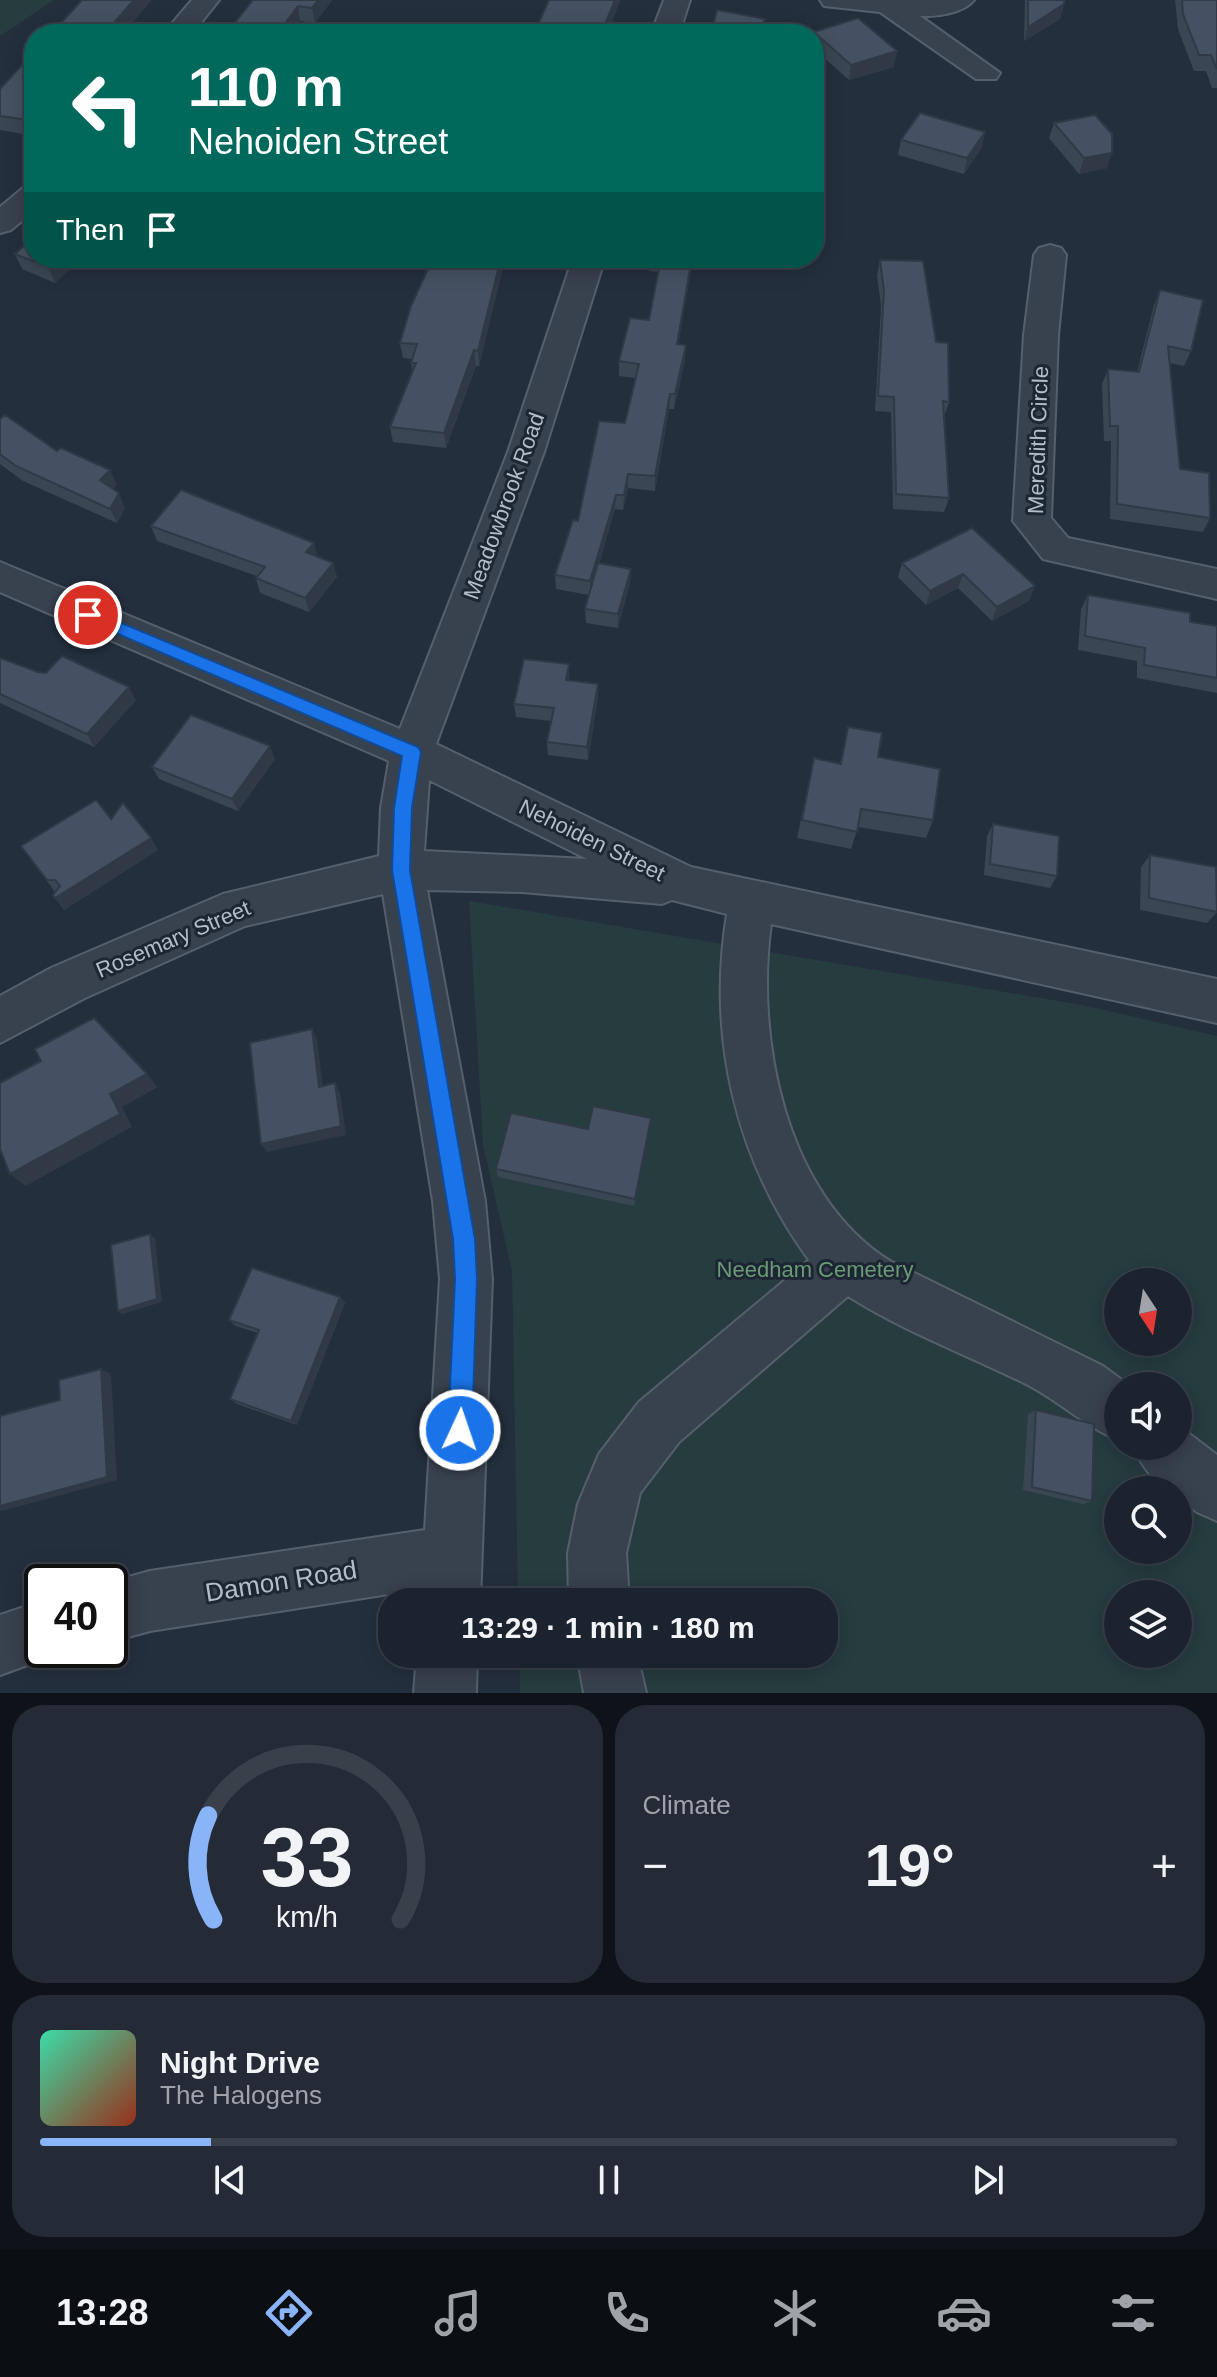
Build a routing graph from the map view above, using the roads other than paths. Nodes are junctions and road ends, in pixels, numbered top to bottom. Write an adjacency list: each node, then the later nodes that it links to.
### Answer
1 (206, 0): 6 (street)
2 (677, 0): 7 (street)
3 (833, 0): 5 (street)
4 (961, 0): 5 (street)
5 (890, 8): 8 (street)
6 (186, 24)
7 (669, 24)
8 (986, 73)
9 (24, 203): 10 (street)
10 (0, 223)
11 (1050, 255): 14 (street, Meredith Circle)
12 (586, 268): 15 (street, Meadowbrook Road)
13 (0, 576): 15 (street, Nehoiden Street)
14 (1217, 584)
15 (412, 752): 16 (street, Meadowbrook Road); 17 (street, Nehoiden Street)
16 (401, 870): 17 (street, Rosemary Street); 20 (street, Rosemary Street); 25 (street, Meadowbrook Road)
17 (684, 885): 18 (street, Nehoiden Street)
18 (752, 901): 19 (street, Nehoiden Street); 21 (street)
19 (1217, 1001)
20 (0, 1021)
21 (847, 1262): 22 (street); 26 (street)
22 (1104, 1401)
23 (1178, 1460): 24 (street)
24 (1217, 1492)
25 (452, 1578): 27 (street, Damon Road)
26 (598, 1588)
27 (128, 1607)
28 (24, 1637): 29 (street)
29 (0, 1645)
30 (446, 1668): 32 (street)
31 (610, 1668): 33 (street)
32 (445, 1693)
33 (615, 1693)

